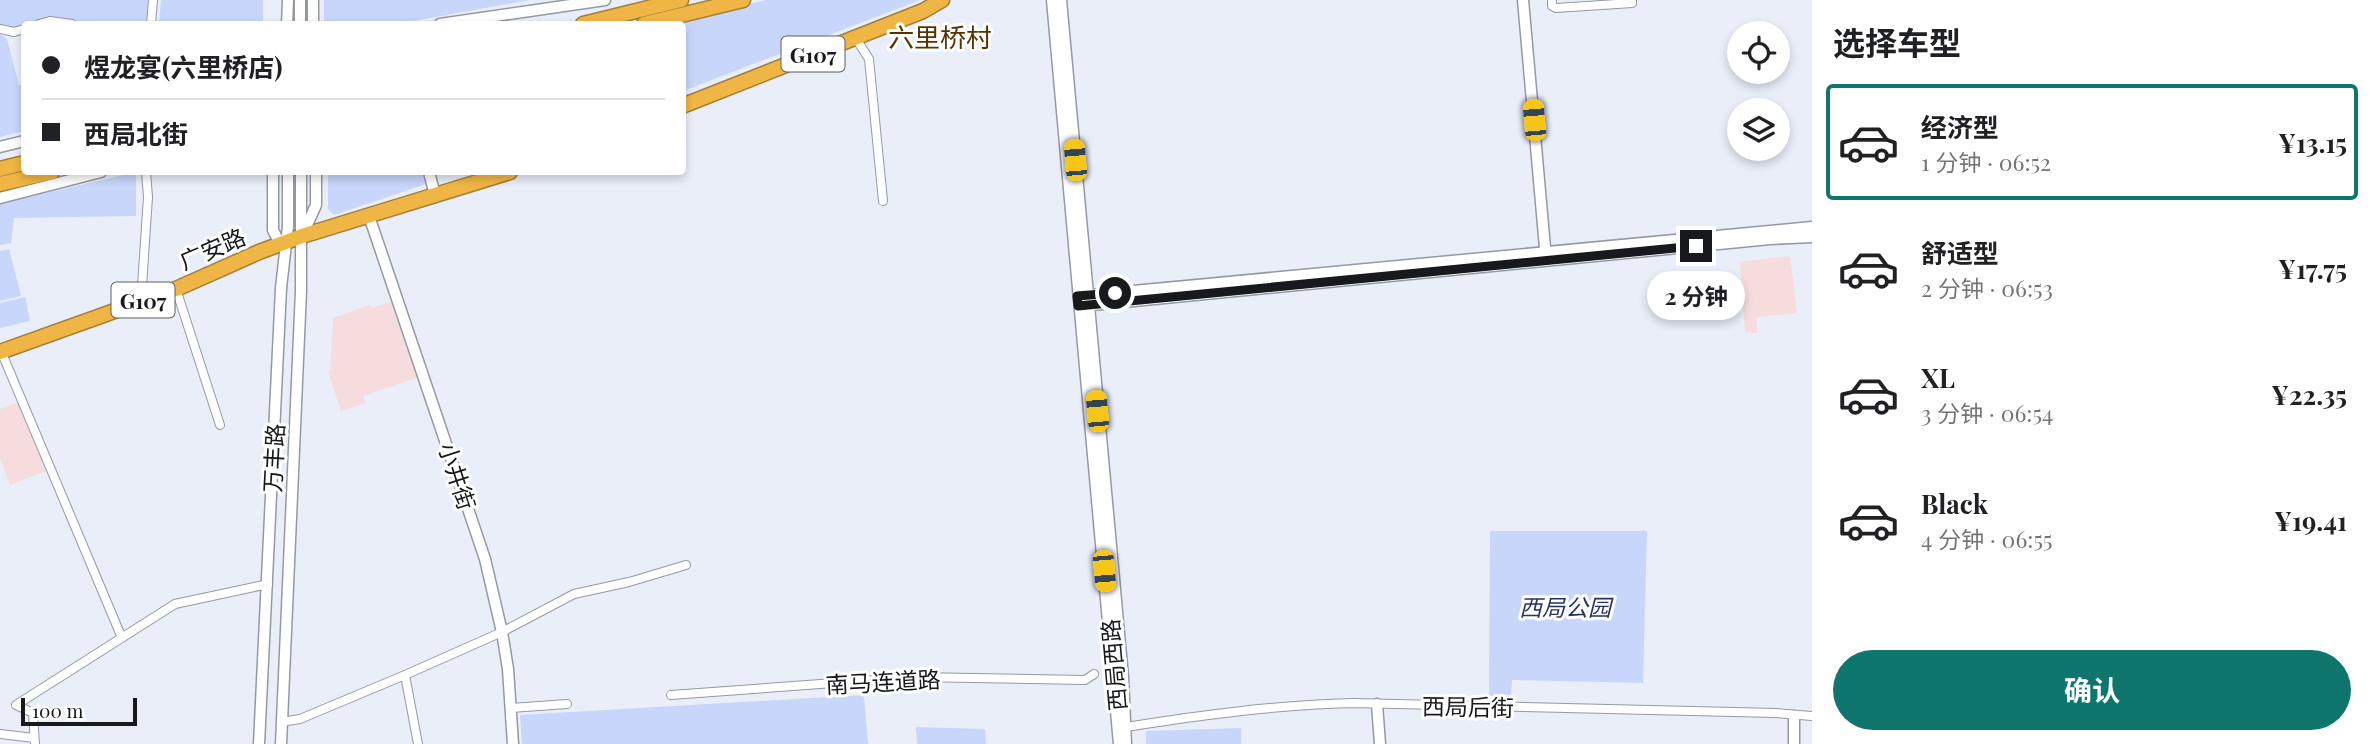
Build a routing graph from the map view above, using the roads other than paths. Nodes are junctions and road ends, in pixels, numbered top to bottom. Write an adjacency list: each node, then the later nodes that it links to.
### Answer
1 (152, 0): 14 (street)
2 (288, 0): 15 (street)
3 (300, 0): 16 (street)
4 (313, 0): 17 (street)
5 (605, 0): 18 (street)
6 (681, 0): 19 (highway)
7 (743, 0): 20 (highway)
8 (942, 0): 23 (highway, G107)
9 (1052, 0): 52 (street, 西局西路)
10 (1061, 0): 52 (street, 西局西路)
11 (1523, 0): 47 (street)
12 (1552, 0): 13 (street)
13 (1632, 0)
14 (151, 21)
15 (288, 21)
16 (300, 21)
17 (313, 21)
18 (461, 21)
19 (595, 21)
20 (656, 21)
21 (0, 29): 22 (street)
22 (21, 30)
23 (855, 37): 24 (highway, G107); 41 (street)
24 (686, 104)
25 (21, 142): 26 (street)
26 (0, 148)
27 (21, 164): 28 (highway)
28 (0, 169)
29 (39, 175): 38 (highway)
30 (89, 175): 40 (street)
31 (146, 175): 51 (street)
32 (273, 175): 46 (street)
33 (288, 175): 46 (street, 万丰路)
34 (301, 175): 44 (street, 万丰路)
35 (317, 175): 44 (street)
36 (430, 175): 39 (street)
37 (500, 175): 39 (highway, G107)
38 (0, 184)
39 (435, 195): 42 (highway, G107)
40 (0, 198)
41 (883, 201)
42 (369, 216): 44 (highway, G107); 57 (street, 小井街)
43 (1812, 227): 47 (street)
44 (302, 236): 46 (highway, G107); 50 (street, 万丰路)
45 (1812, 237): 47 (street)
46 (285, 243): 48 (street, 万丰路); 49 (highway, 广安路 / G107)
47 (1546, 257): 52 (street)
48 (281, 288): 50 (street); 56 (street, 万丰路)
49 (176, 289): 51 (highway, 广安路 / G107); 54 (street)
50 (301, 291): 59 (street, 万丰路)
51 (141, 301): 53 (highway, 广安路 / G107)
52 (1083, 301): 70 (street, 西局西路); 78 (street, 西局西路)
53 (0, 352): 58 (street)
54 (220, 425)
55 (685, 565): 57 (street)
56 (268, 584): 58 (street); 59 (street); 66 (street, 万丰路)
57 (502, 632): 61 (street); 65 (street, 小井街)
58 (122, 638): 72 (street)
59 (284, 656): 69 (street, 万丰路)
60 (1094, 674): 62 (street, 南马连道路)
61 (405, 675): 69 (street); 76 (street)
62 (671, 695)
63 (567, 704): 65 (street)
64 (1377, 704): 67 (street, 西局后街); 70 (street, 西局后街); 80 (street)
65 (511, 708): 77 (street, 小井街)
66 (260, 714): 73 (street, 万丰路); 74 (street)
67 (1794, 716): 68 (street, 西局后街); 81 (street)
68 (1812, 716)
69 (281, 722): 75 (street, 万丰路)
70 (1126, 727): 79 (street, 西局西路)
71 (0, 734): 72 (street)
72 (35, 741)
73 (258, 744)
74 (275, 744)
75 (281, 744)
76 (418, 744)
77 (513, 744)
78 (1119, 744)
79 (1126, 744)
80 (1380, 744)
81 (1794, 744)

